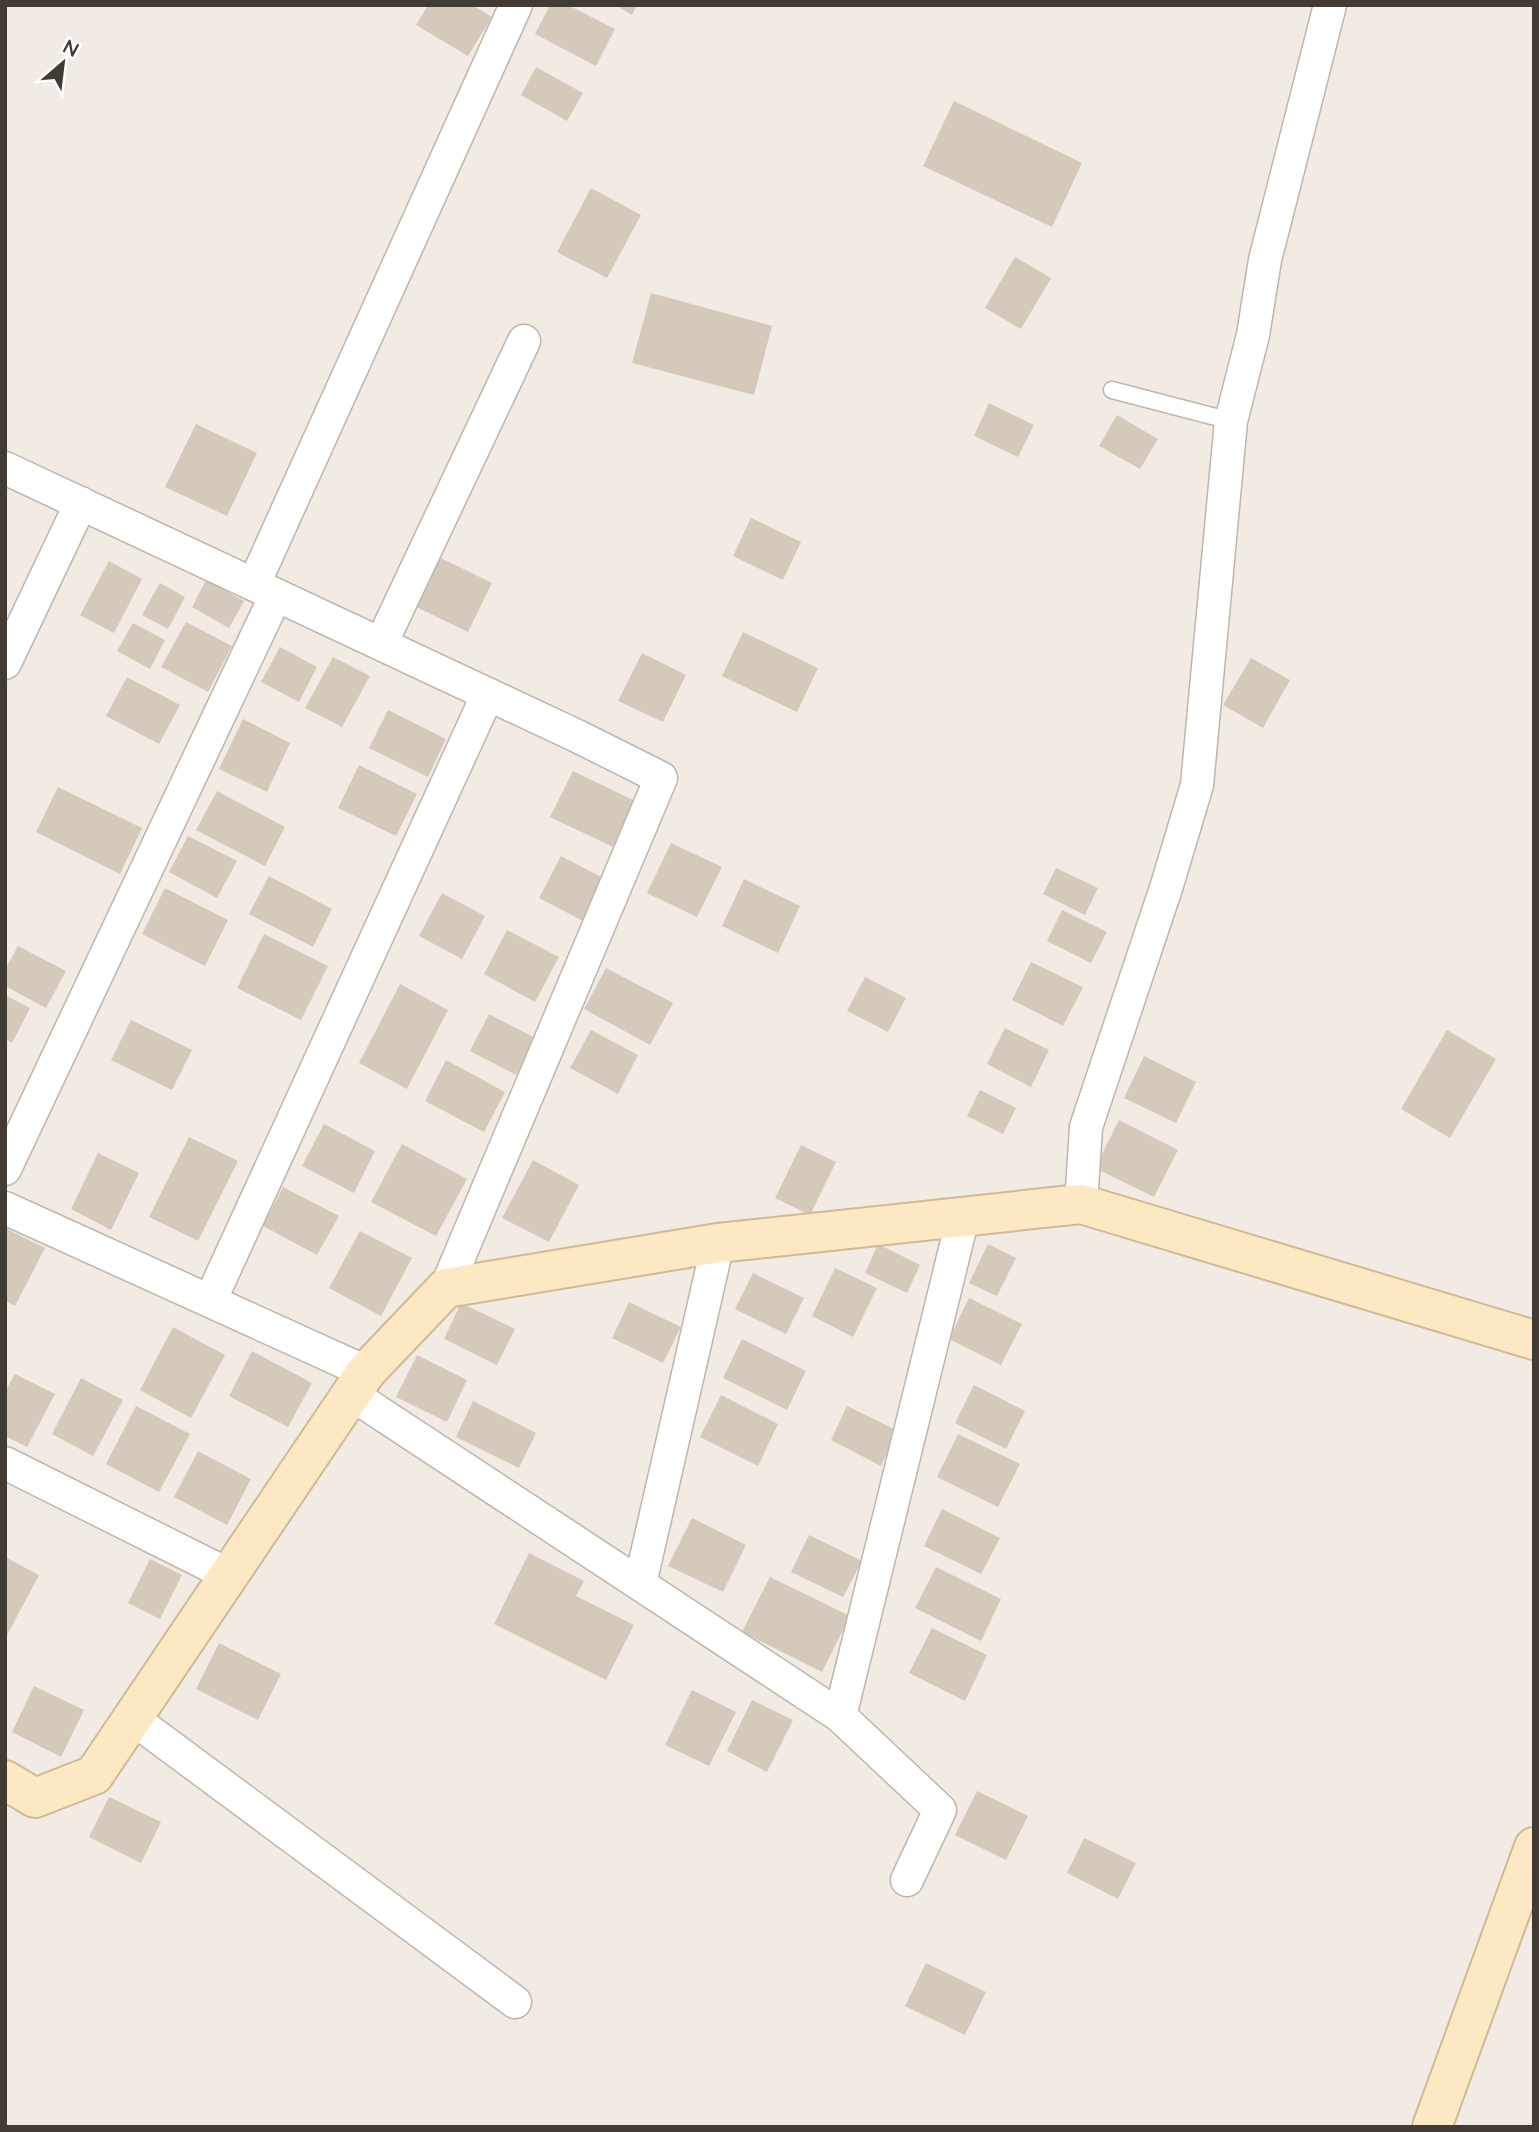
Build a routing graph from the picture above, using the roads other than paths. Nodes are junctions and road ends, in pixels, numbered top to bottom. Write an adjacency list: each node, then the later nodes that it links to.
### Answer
1 (516, 5): 8 (street)
2 (1330, 5): 5 (street)
3 (524, 341): 9 (street)
4 (1112, 390): 5 (lane)
5 (1231, 421): 13 (street)
6 (5, 468): 7 (street)
7 (81, 503): 8 (street); 10 (street)
8 (265, 589): 9 (street); 12 (street)
9 (381, 644): 11 (street)
10 (5, 663)
11 (488, 694): 17 (street); 18 (street)
12 (5, 1169)
13 (1081, 1205): 15 (street); 19 (street)
14 (5, 1208): 18 (street)
15 (963, 1217): 16 (street); 24 (street)
16 (718, 1242): 17 (street); 23 (street)
17 (446, 1288): 20 (street)
18 (210, 1301): 20 (street)
19 (1534, 1340)
20 (358, 1383): 22 (street); 23 (street)
21 (5, 1464): 22 (street)
22 (229, 1574): 25 (street)
23 (640, 1584): 24 (street)
24 (840, 1716): 28 (street)
25 (132, 1718): 26 (street); 29 (street)
26 (5, 1780)
27 (1534, 1847): 30 (street)
28 (907, 1880)
29 (515, 2001)
30 (1432, 2127)

